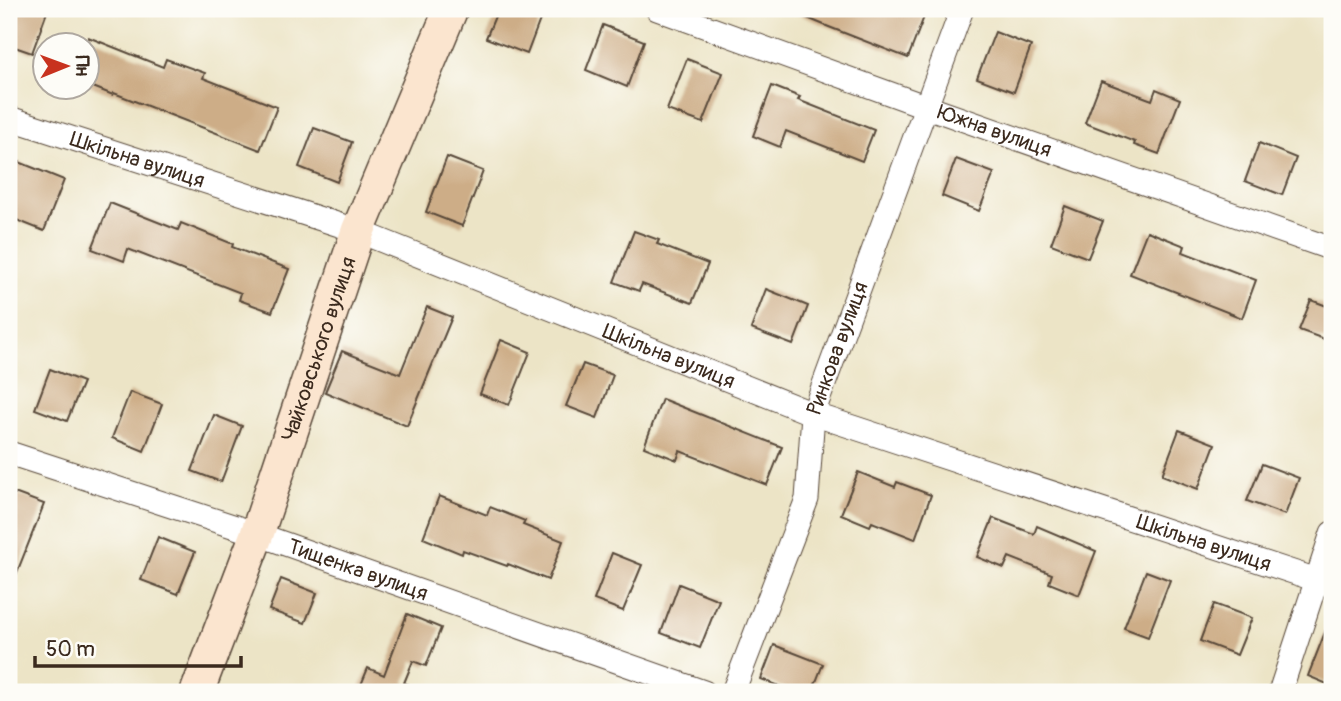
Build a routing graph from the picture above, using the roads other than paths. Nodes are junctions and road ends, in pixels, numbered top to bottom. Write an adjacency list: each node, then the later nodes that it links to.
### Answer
1 (451, 9): 6 (street, Чайковського вулиця)
2 (657, 9): 4 (street, Южна вулиця)
3 (962, 9): 4 (street, Ринкова вулиця)
4 (927, 107): 7 (street, Южна вулиця); 8 (street, Ринкова вулиця)
5 (9, 117): 6 (street, Шкільна вулиця)
6 (358, 231): 8 (street, Шкільна вулиця); 11 (street, Чайковського вулиця)
7 (1332, 249)
8 (813, 414): 12 (street, Шкільна вулиця); 15 (street, Ринкова вулиця)
9 (9, 453): 11 (street, Тищенка вулиця)
10 (1332, 533): 12 (street)
11 (257, 534): 13 (street, Чайковського вулиця); 14 (street, Тищенка вулиця)
12 (1325, 582): 16 (street)
13 (197, 692)
14 (704, 692)
15 (733, 692)
16 (1280, 692)

